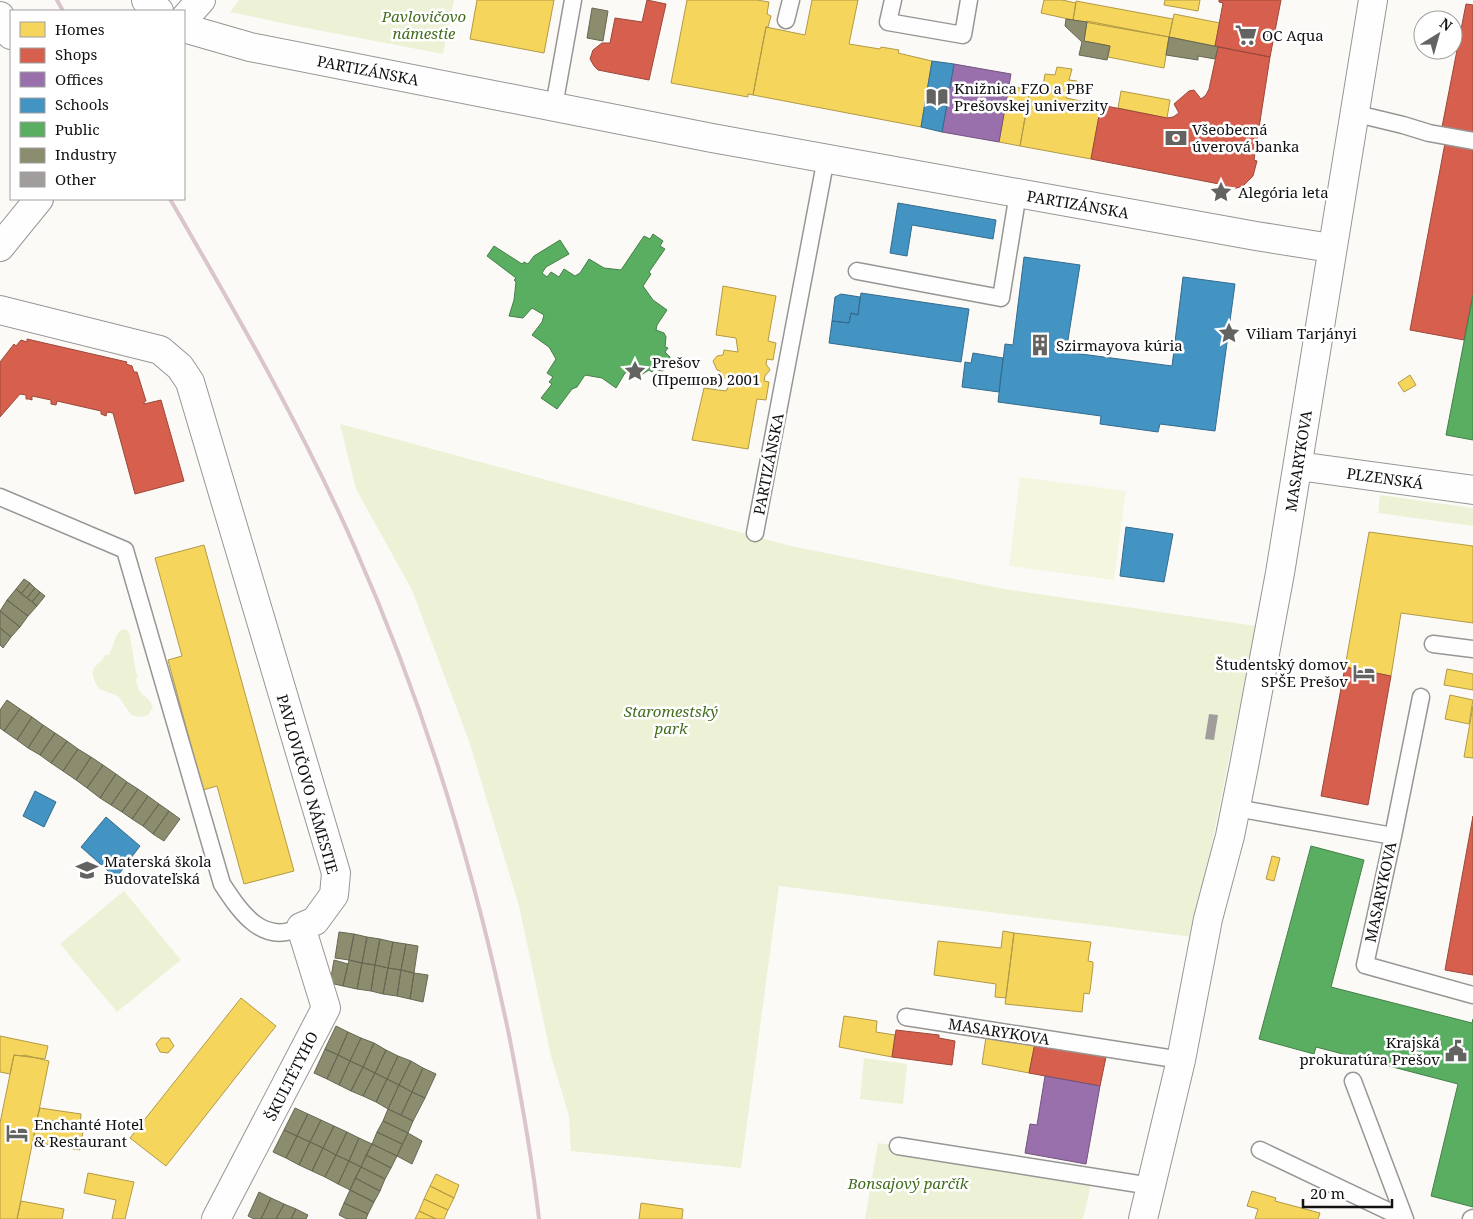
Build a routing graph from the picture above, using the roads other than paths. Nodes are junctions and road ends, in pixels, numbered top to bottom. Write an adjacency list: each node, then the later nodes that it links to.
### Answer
1 (146, 0): 8 (street)
2 (201, 0): 10 (street)
3 (573, 0): 14 (lane)
4 (791, 0): 11 (lane)
5 (893, 0): 6 (lane)
6 (969, 0)
7 (1373, 0): 15 (street, MASARYKOVA)
8 (158, 10)
9 (0, 16): 13 (street)
10 (185, 18)
11 (786, 20)
12 (185, 28): 14 (street, PARTIZÁNSKA)
13 (10, 33)
14 (554, 106): 17 (street, PARTIZÁNSKA)
15 (1354, 113): 16 (lane); 21 (street, MASARYKOVA)
16 (1473, 141)
17 (826, 158): 18 (street, PARTIZÁNSKA); 27 (lane, PARTIZÁNSKA)
18 (1018, 193): 21 (street, PARTIZÁNSKA); 22 (lane)
19 (38, 200): 20 (street)
20 (0, 247)
21 (1331, 248): 24 (street, MASARYKOVA)
22 (857, 272)
23 (0, 310): 33 (street, PAVLOVIČOVO NÁMESTIE)
24 (1298, 466): 25 (street, PLZENSKÁ); 31 (street, MASARYKOVA)
25 (1473, 490)
26 (0, 497): 33 (lane, PAVLOVIČOVO NÁMESTIE)
27 (755, 533)
28 (1433, 644): 29 (lane)
29 (1473, 649)
30 (1421, 697): 32 (lane)
31 (1236, 808): 32 (lane, MASARYKOVA); 36 (street, MASARYKOVA)
32 (1393, 836): 34 (lane, MASARYKOVA)
33 (301, 928): 41 (street, ŠKULTÉTYHO)
34 (1473, 995)
35 (906, 1017): 36 (lane, MASARYKOVA)
36 (1181, 1060): 40 (street, MASARYKOVA)
37 (1353, 1081): 43 (lane)
38 (898, 1146): 40 (lane)
39 (1260, 1150): 43 (lane)
40 (1151, 1186): 42 (street, MASARYKOVA)
41 (216, 1219)
42 (1143, 1219)
43 (1405, 1219)

